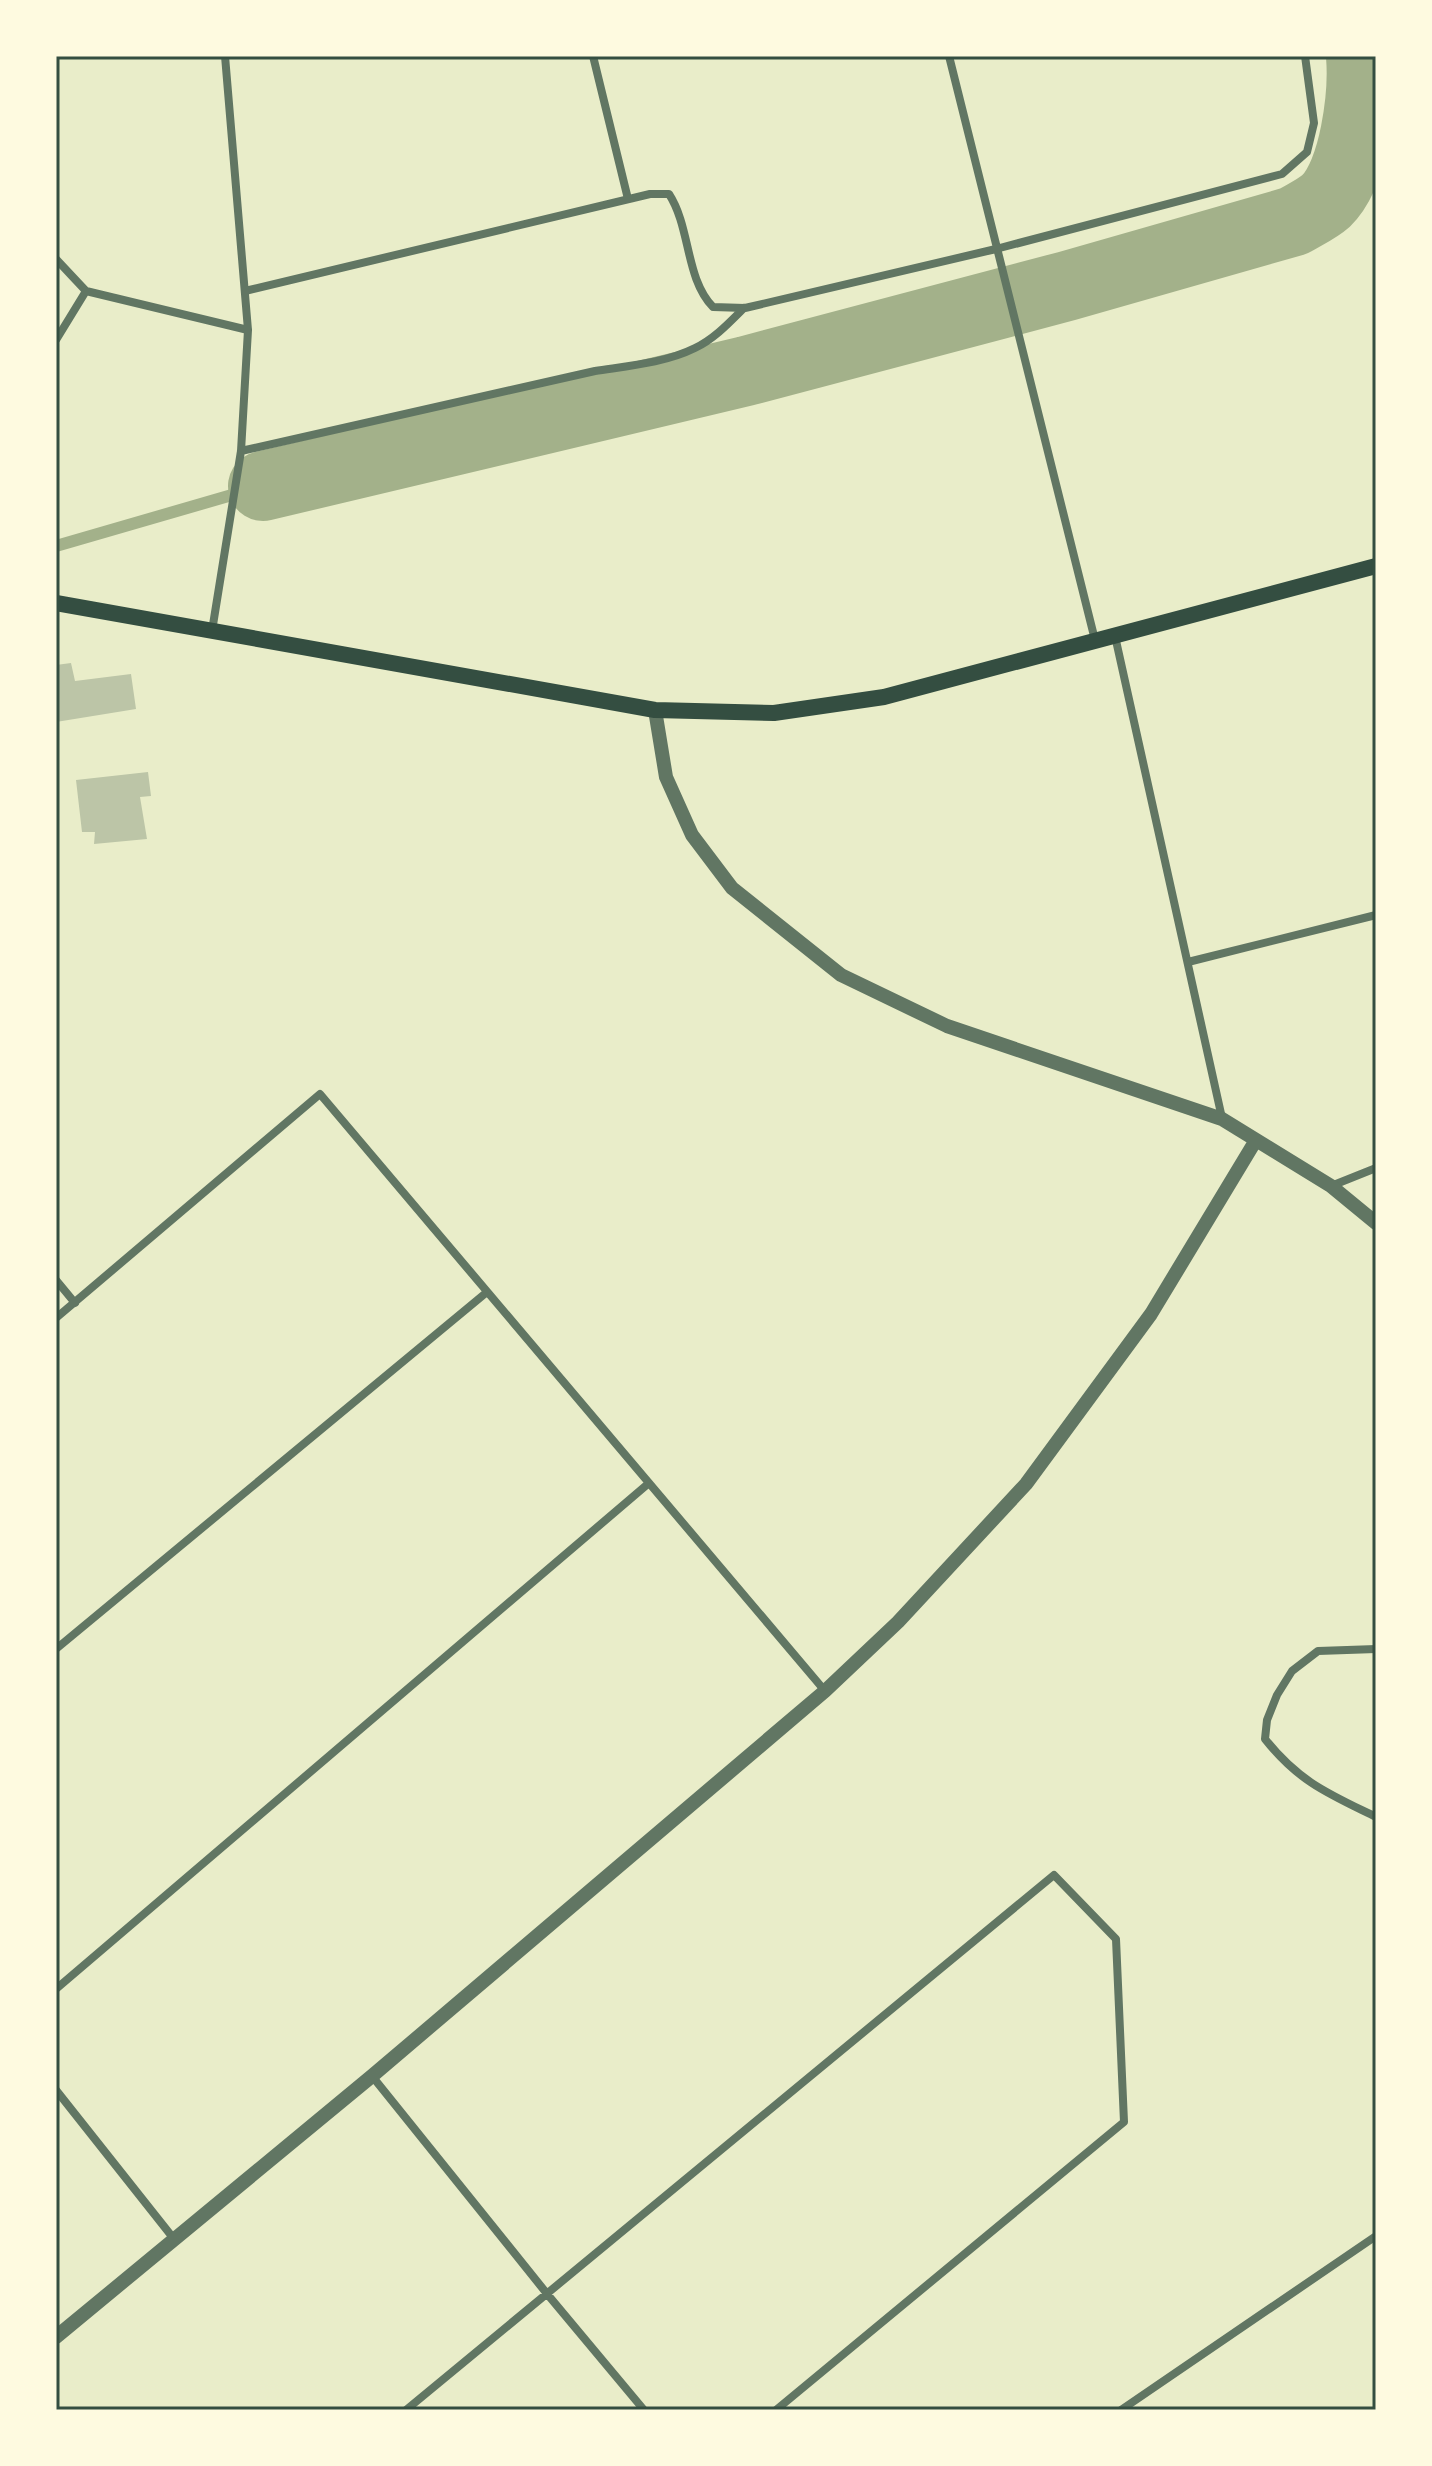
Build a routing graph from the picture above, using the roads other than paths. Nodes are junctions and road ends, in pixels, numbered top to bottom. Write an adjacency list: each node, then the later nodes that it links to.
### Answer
1 (225, 56): 9 (street)
2 (593, 56): 5 (street)
3 (949, 56): 6 (street)
4 (1305, 56): 6 (street)
5 (628, 199): 9 (street); 10 (street)
6 (996, 249): 10 (street); 18 (street)
7 (56, 259): 8 (street)
8 (86, 291): 11 (street); 12 (street)
9 (245, 291): 11 (street)
10 (745, 308): 13 (street)
11 (248, 330): 13 (street)
12 (56, 340)
13 (241, 451): 16 (street)
14 (1376, 566): 17 (main road)
15 (56, 603): 16 (main road)
16 (212, 631): 19 (main road)
17 (1115, 635): 18 (main road); 21 (street)
18 (1095, 640): 19 (main road)
19 (655, 710): 22 (street)
20 (1376, 915): 21 (street)
21 (1188, 962): 22 (street)
22 (1222, 1119): 23 (street)
23 (1256, 1140): 25 (street); 34 (street)
24 (1376, 1168): 25 (street)
25 (1331, 1186): 26 (street)
26 (1376, 1223)
27 (56, 1280): 29 (street)
28 (487, 1292): 29 (street); 31 (street); 32 (street)
29 (75, 1303): 30 (street)
30 (56, 1318)
31 (649, 1483): 34 (street); 36 (street)
32 (56, 1649)
33 (1376, 1649): 35 (street)
34 (825, 1691): 37 (street)
35 (1376, 1817)
36 (56, 1989)
37 (372, 2076): 40 (street); 41 (street)
38 (56, 2090): 40 (street)
39 (1376, 2236): 46 (street)
40 (174, 2239): 42 (street)
41 (548, 2295): 43 (street); 44 (street); 45 (street)
42 (56, 2337)
43 (406, 2410)
44 (644, 2410)
45 (776, 2410)
46 (1121, 2410)

